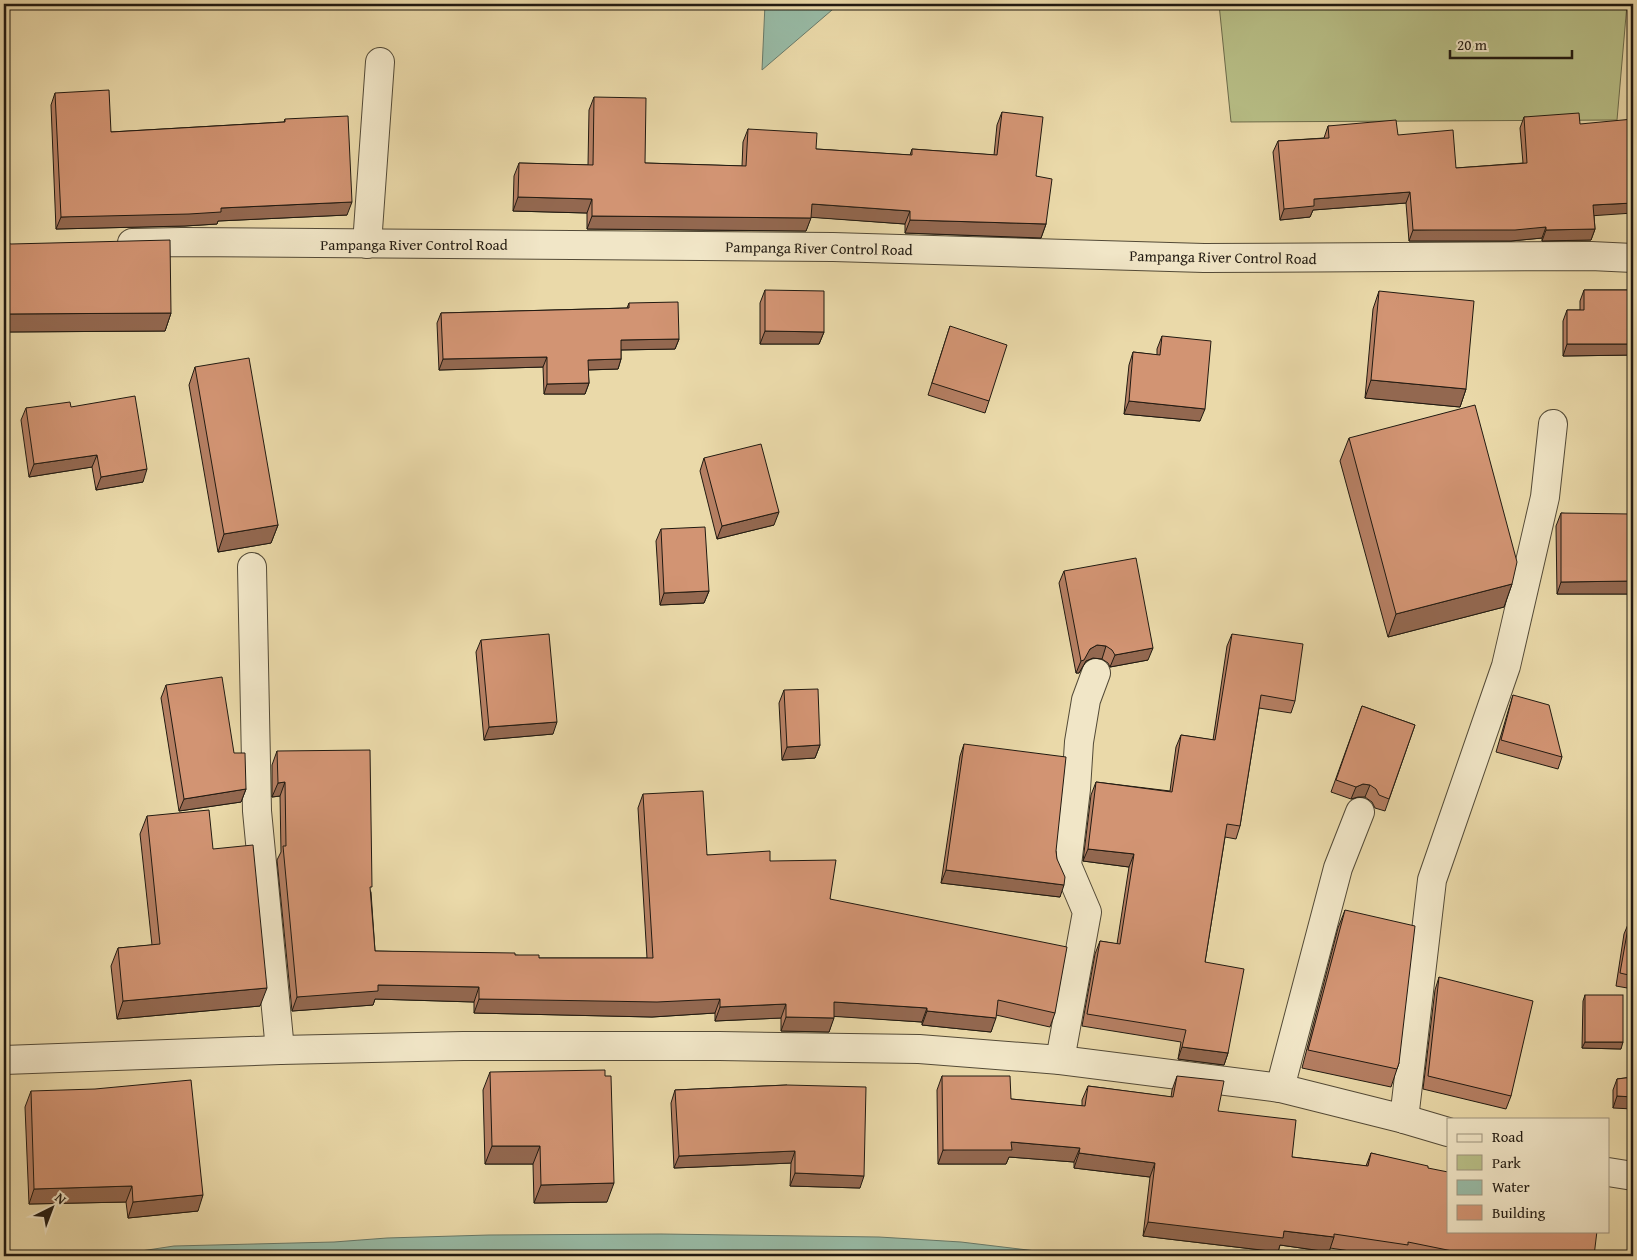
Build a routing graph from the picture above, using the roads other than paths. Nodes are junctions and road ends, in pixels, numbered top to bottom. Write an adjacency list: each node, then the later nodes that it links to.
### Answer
1 (380, 62): 3 (street)
2 (103, 244): 3 (street, Pampanga River Control Road)
3 (367, 244): 4 (street, Pampanga River Control Road)
4 (1633, 258)
5 (1554, 424): 13 (street)
6 (252, 566): 9 (street)
7 (1096, 673): 11 (street)
8 (1360, 812): 12 (street)
9 (280, 1050): 10 (street); 11 (street)
10 (4, 1060)
11 (1060, 1060): 12 (street)
12 (1280, 1088): 13 (street)
13 (1404, 1119): 14 (street)
14 (1447, 1132)
15 (1610, 1172): 16 (street)
16 (1633, 1176)

